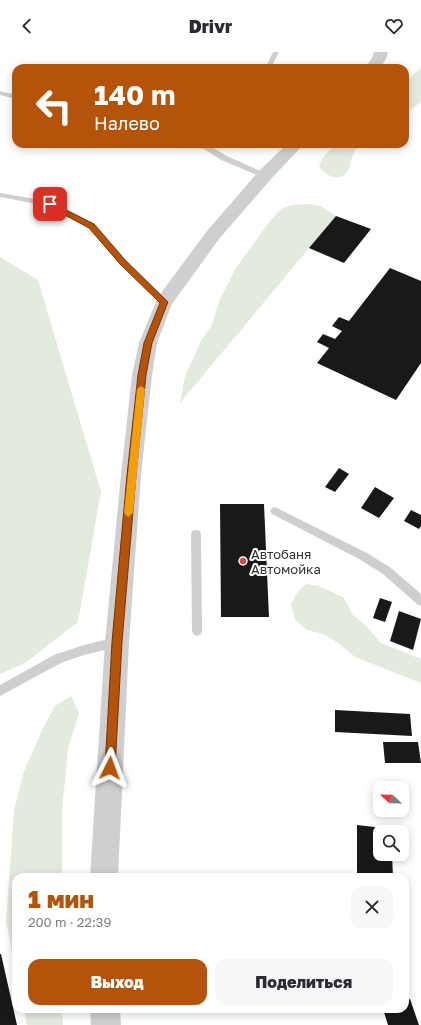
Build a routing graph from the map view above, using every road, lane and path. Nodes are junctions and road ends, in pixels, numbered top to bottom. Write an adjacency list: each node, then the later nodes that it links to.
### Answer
1 (276, 52): 3 (lane)
2 (381, 52): 4 (street)
3 (271, 64)
4 (375, 64)
5 (0, 93): 6 (lane)
6 (12, 96)
7 (210, 148): 9 (lane)
8 (292, 148): 9 (street)
9 (266, 175): 11 (street)
10 (0, 195): 11 (lane)
11 (164, 302): 16 (street)
12 (275, 510): 14 (lane)
13 (196, 534): 15 (lane)
14 (421, 601)
15 (197, 631)
16 (117, 642): 17 (lane); 18 (street)
17 (0, 691)
18 (104, 873)
19 (105, 1013): 20 (street)
20 (106, 1025)

